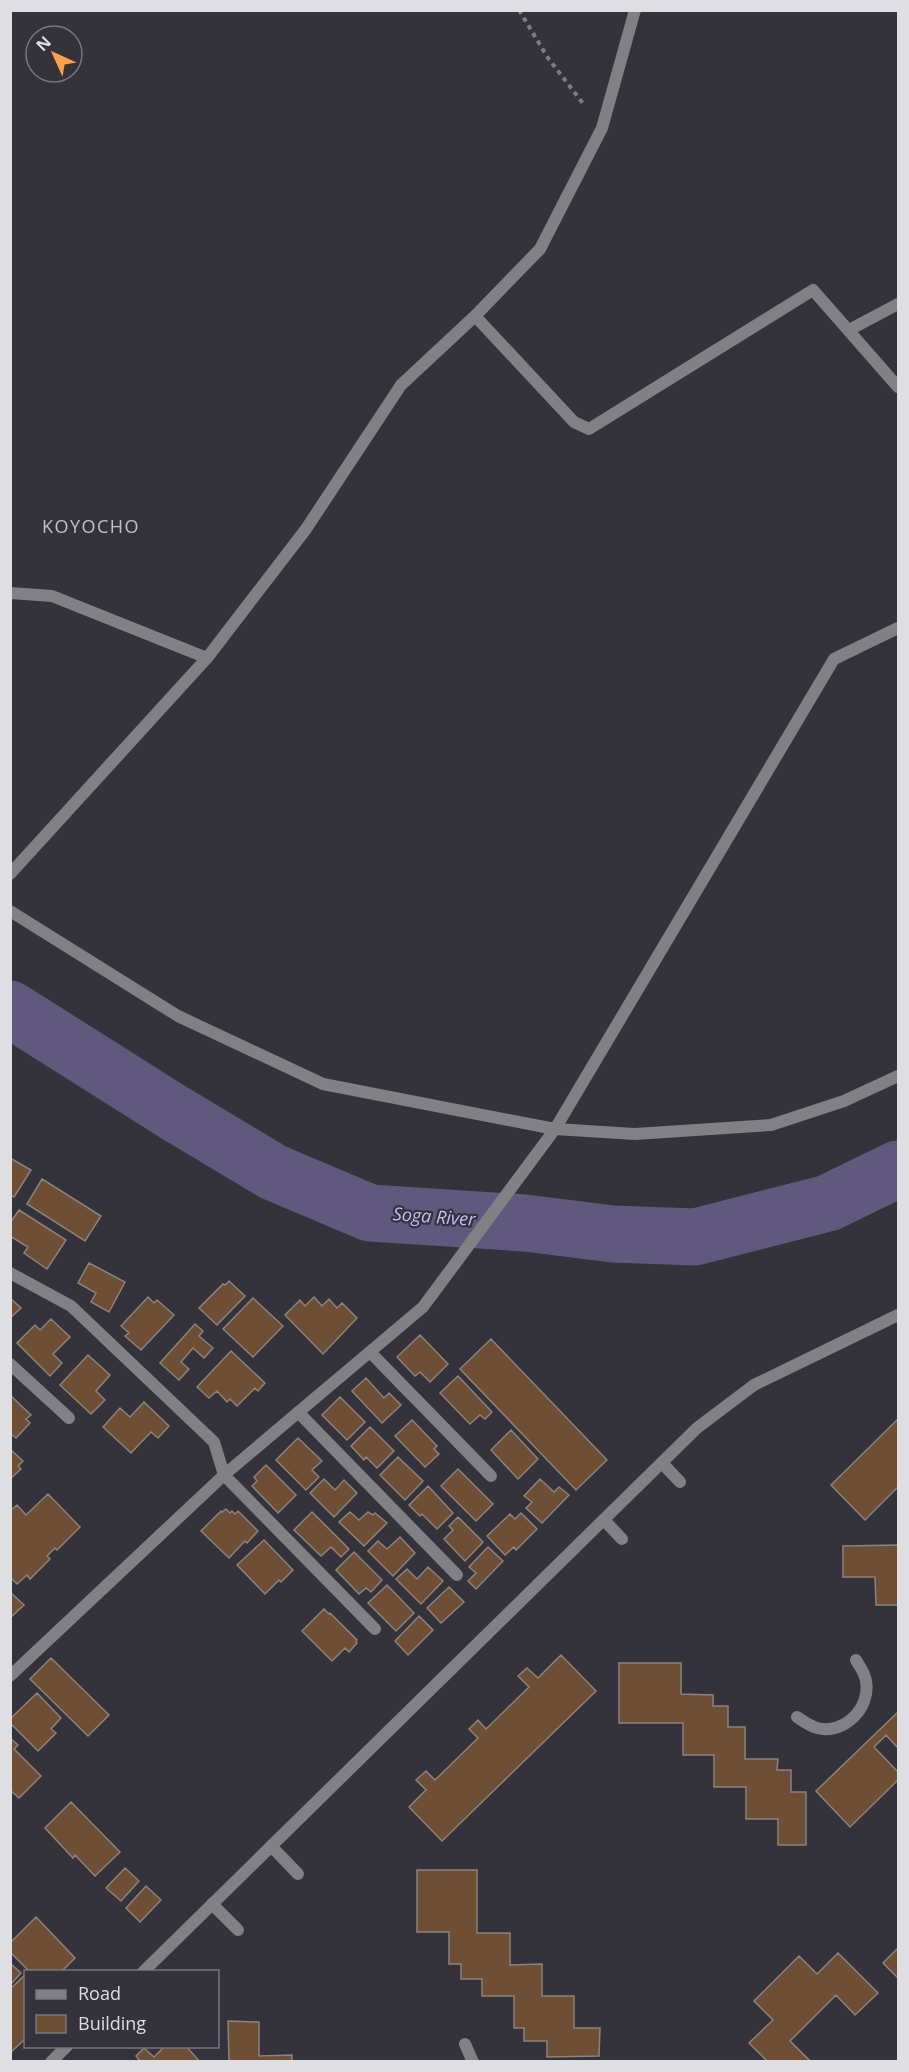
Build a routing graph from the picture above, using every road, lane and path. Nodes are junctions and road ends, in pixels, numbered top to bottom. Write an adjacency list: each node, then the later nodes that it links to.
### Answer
1 (519, 10): 3 (path)
2 (635, 10): 3 (street)
3 (602, 128): 5 (street)
4 (898, 304): 6 (street)
5 (475, 316): 6 (street); 10 (street)
6 (849, 330): 7 (street)
7 (898, 387)
8 (10, 593): 10 (street)
9 (898, 628): 14 (street)
10 (207, 658): 11 (street)
11 (10, 874)
12 (10, 911): 14 (street)
13 (898, 1076): 14 (street)
14 (555, 1130): 17 (street)
15 (10, 1273): 22 (street)
16 (898, 1315): 21 (street)
17 (370, 1352): 19 (street); 23 (street)
18 (10, 1364): 20 (street)
19 (298, 1412): 22 (street); 27 (street)
20 (69, 1418)
21 (662, 1463): 24 (street); 25 (street)
22 (224, 1475): 28 (street); 30 (street)
23 (491, 1476)
24 (680, 1482)
25 (604, 1520): 26 (street); 32 (street)
26 (622, 1539)
27 (457, 1575)
28 (375, 1629)
29 (856, 1660): 31 (street)
30 (10, 1676)
31 (797, 1717)
32 (271, 1846): 33 (street); 34 (street)
33 (298, 1874)
34 (212, 1904): 35 (street); 36 (street)
35 (238, 1930)
36 (144, 1970)
37 (465, 2044): 40 (street)
38 (65, 2048): 39 (street)
39 (51, 2061)
40 (473, 2061)

